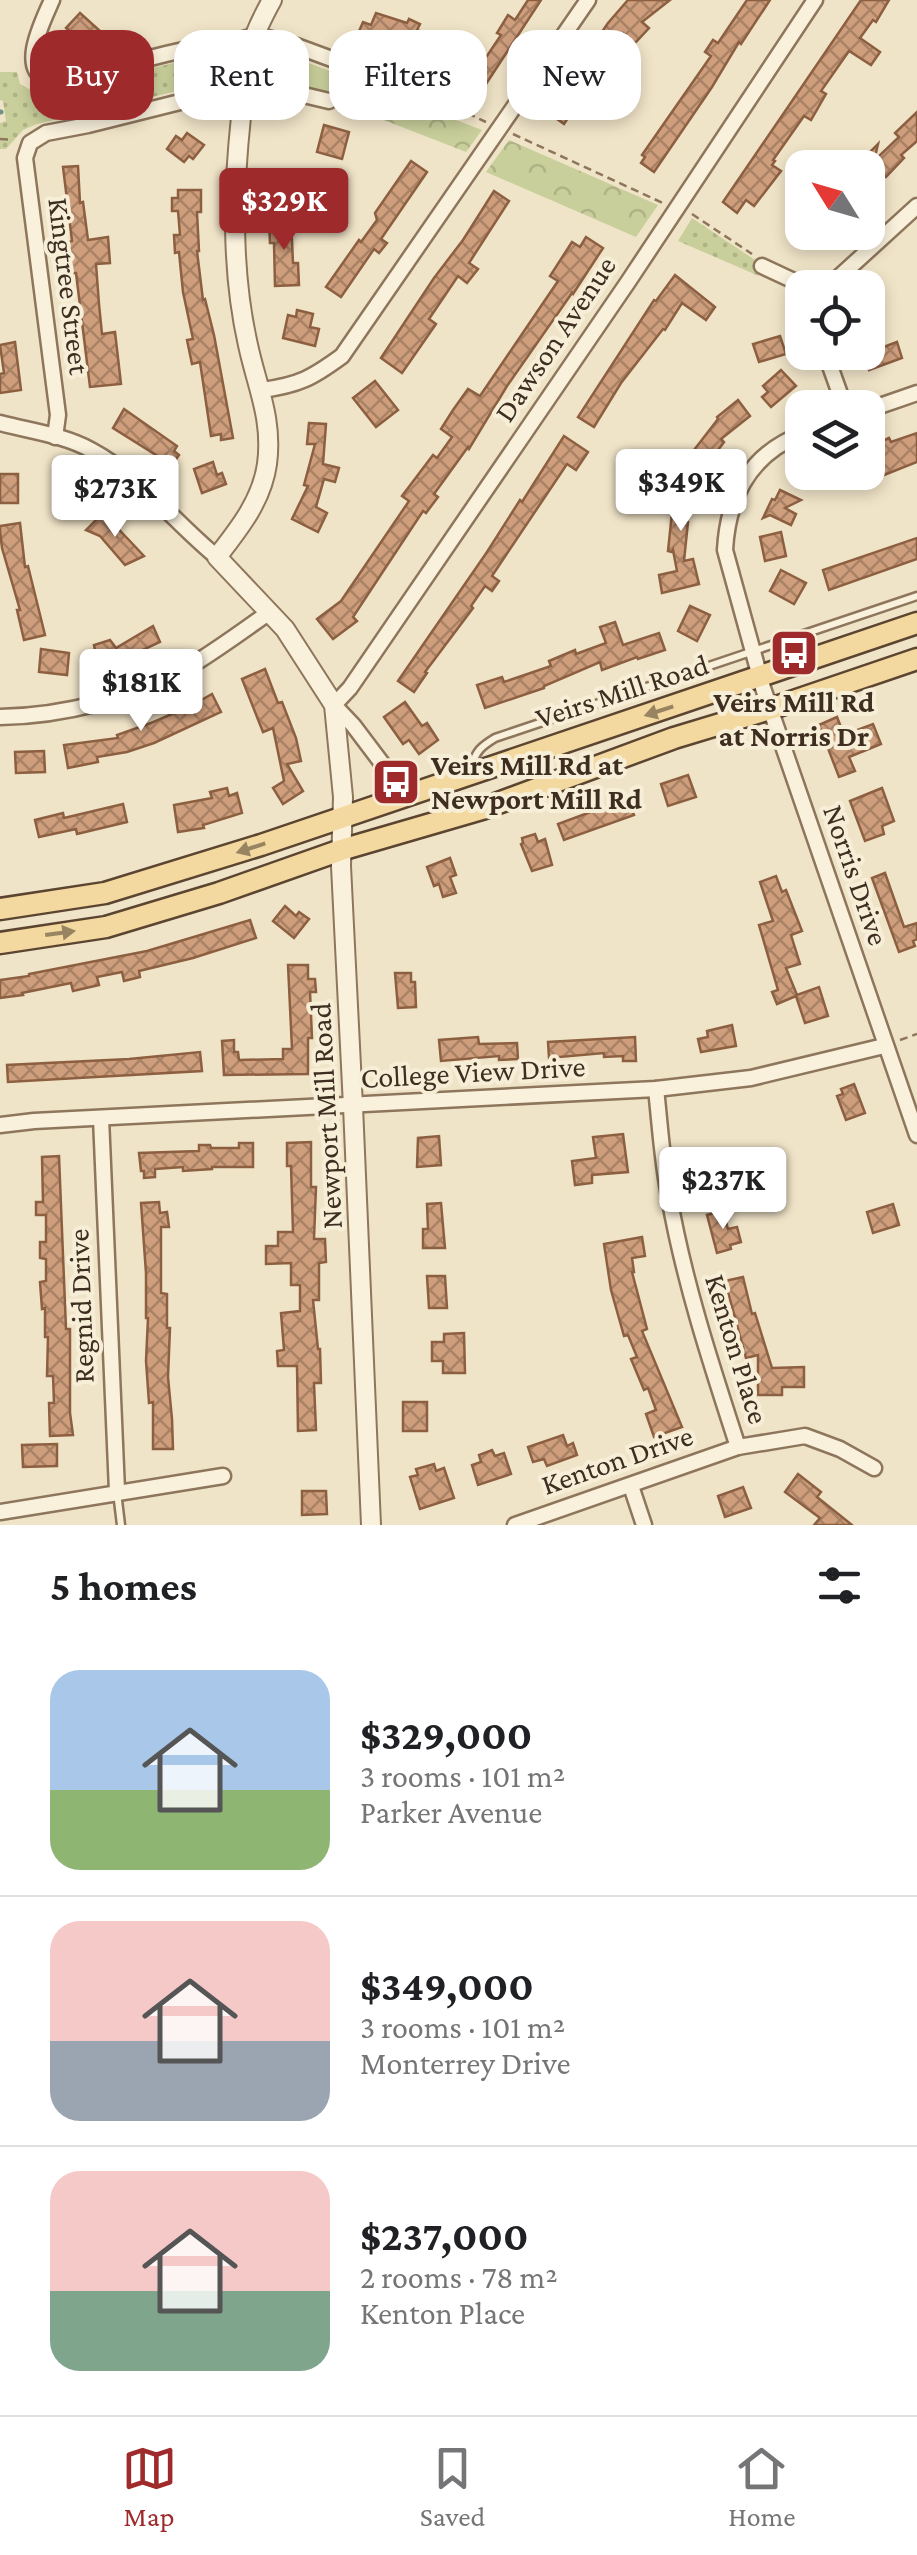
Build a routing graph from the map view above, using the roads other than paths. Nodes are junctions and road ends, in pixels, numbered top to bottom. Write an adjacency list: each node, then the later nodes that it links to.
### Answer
1 (52, 0): 6 (street)
2 (272, 0): 5 (street)
3 (588, 0): 15 (street)
4 (816, 0): 28 (street, Dawson Avenue)
5 (258, 30)
6 (174, 52)
7 (309, 96): 8 (street)
8 (329, 101)
9 (174, 104): 19 (street, Kingtree Street)
10 (241, 120): 15 (street)
11 (917, 206): 13 (street)
12 (762, 266): 14 (street)
13 (847, 270)
14 (785, 277)
15 (262, 390): 21 (street)
16 (917, 393): 17 (street)
17 (885, 404)
18 (0, 424): 19 (street, Newport Mill Road)
19 (55, 436): 21 (street, Newport Mill Road)
20 (785, 442): 25 (street, Norris Drive)
21 (217, 557): 23 (street, Newport Mill Road)
22 (917, 596): 25 (lane)
23 (268, 612): 28 (street, Newport Mill Road); 30 (street)
24 (917, 623): 27 (main road, Veirs Mill Road)
25 (753, 652): 27 (street, Norris Drive); 31 (lane)
26 (917, 659): 29 (main road, Veirs Mill Road)
27 (762, 682): 29 (street, Norris Drive); 31 (main road, Veirs Mill Road, one-way to 31)
28 (334, 705): 32 (street, Newport Mill Road); 33 (street, Newport Mill Road)
29 (770, 709): 34 (main road, Veirs Mill Road); 37 (street, Norris Drive)
30 (0, 717)
31 (471, 773): 33 (main road, Veirs Mill Road)
32 (390, 774)
33 (343, 816): 34 (street, Newport Mill Road); 35 (main road, Veirs Mill Road, one-way to 35)
34 (341, 850): 36 (main road, Veirs Mill Road, one-way to 34); 39 (street, Newport Mill Road)
35 (0, 909)
36 (0, 942)
37 (884, 1046): 38 (street, College View Drive); 42 (street, Norris Drive)
38 (656, 1089): 39 (street, College View Drive); 43 (street, Kenton Place)
39 (354, 1106): 40 (street, College View Drive); 50 (street, Newport Mill Road)
40 (101, 1118): 41 (street, College View Drive); 47 (street, Regnid Drive)
41 (0, 1125)
42 (917, 1136)
43 (738, 1447): 44 (street, Kenton Drive); 46 (street, Kenton Drive)
44 (874, 1468)
45 (223, 1476): 47 (street)
46 (631, 1486): 51 (street, Kenton Drive); 52 (street)
47 (117, 1491): 48 (street); 49 (lane)
48 (0, 1512)
49 (121, 1525)
50 (370, 1525)
51 (515, 1525)
52 (644, 1525)

